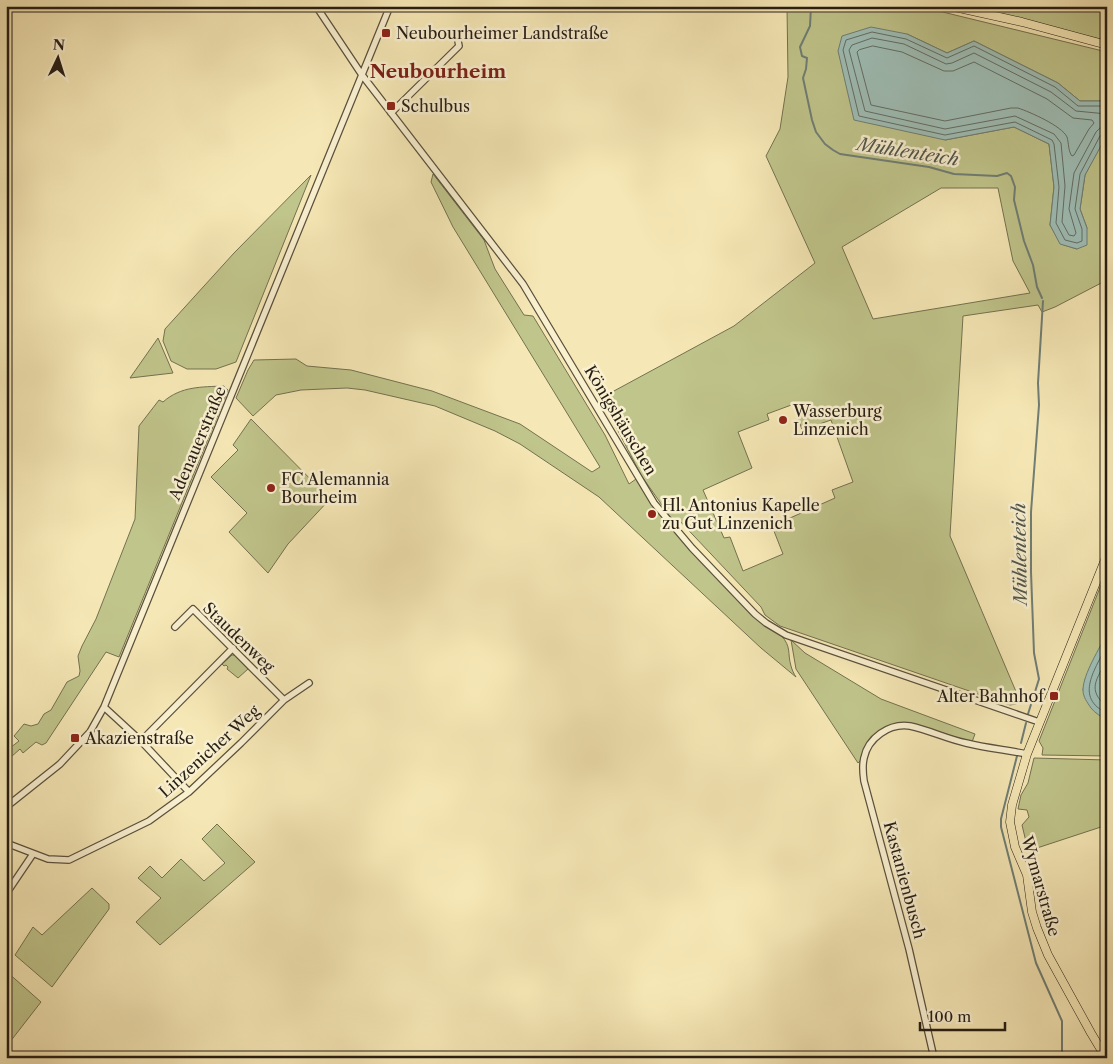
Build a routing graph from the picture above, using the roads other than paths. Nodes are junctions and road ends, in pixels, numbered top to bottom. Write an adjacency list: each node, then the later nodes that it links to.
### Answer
1 (316, 6): 6 (street, Königshäuschen)
2 (390, 6): 6 (street, Adenauerstraße)
3 (950, 6): 5 (main road)
4 (458, 40): 7 (street)
5 (1107, 45)
6 (362, 75): 7 (street, Königshäuschen); 13 (street, Adenauerstraße)
7 (391, 113): 14 (street, Königshäuschen)
8 (1107, 555): 14 (main road, Wymarstraße)
9 (175, 627): 10 (street, Staudenweg)
10 (233, 648): 12 (street, Staudenweg); 15 (street)
11 (309, 683): 12 (street, Linzenicher Weg)
12 (284, 700): 17 (street, Linzenicher Weg)
13 (104, 707): 15 (street); 18 (street, Adenauerstraße)
14 (1039, 722): 16 (main road, Wymarstraße)
15 (141, 741): 17 (street)
16 (1027, 754): 22 (street, Kastanienbusch); 23 (main road, Wymarstraße)
17 (189, 792): 20 (street, Linzenicher Weg)
18 (6, 807)
19 (6, 843): 20 (street)
20 (33, 854): 21 (street)
21 (6, 894)
22 (934, 1058)
23 (1106, 1058)

